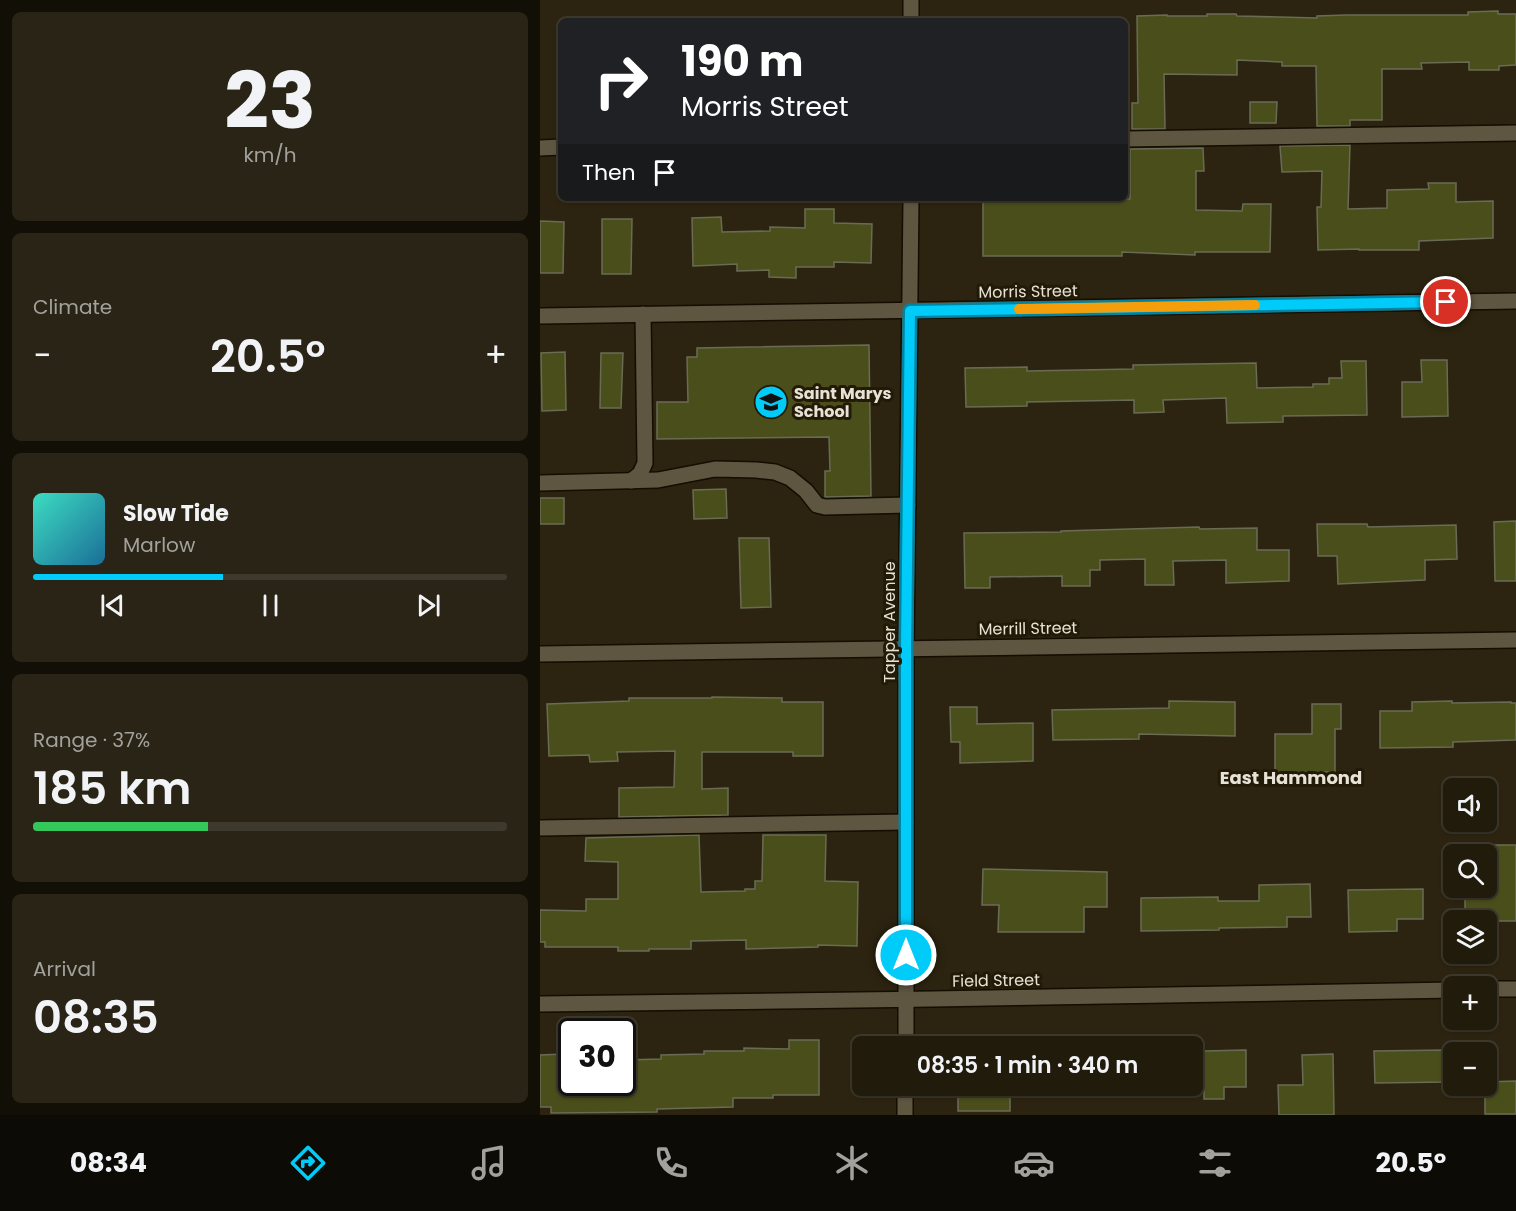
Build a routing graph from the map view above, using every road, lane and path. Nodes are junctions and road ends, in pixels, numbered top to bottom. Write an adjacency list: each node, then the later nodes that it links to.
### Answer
1 (911, 0): 2 (street)
2 (911, 18)
3 (1516, 133): 4 (street)
4 (1128, 139)
5 (558, 147): 6 (street)
6 (540, 148)
7 (911, 201): 9 (street, Tapper Avenue)
8 (1516, 301): 9 (street, Morris Street)
9 (910, 311): 10 (street, Morris Street); 14 (street, Tapper Avenue)
10 (643, 314): 11 (street, Morris Street); 12 (street)
11 (540, 315)
12 (631, 481): 13 (street); 14 (street)
13 (540, 483)
14 (908, 505): 16 (street, Tapper Avenue)
15 (1516, 640): 16 (street, Merrill Street)
16 (906, 647): 17 (street, Merrill Street); 18 (street, Tapper Avenue)
17 (540, 654)
18 (906, 822): 19 (street); 23 (street, Tapper Avenue)
19 (540, 828)
20 (1497, 989): 21 (street)
21 (1516, 989)
22 (1443, 990): 23 (street, Field Street)
23 (907, 999): 24 (street, Field Street); 25 (street, Tapper Avenue)
24 (540, 1004)
25 (906, 1036)
26 (905, 1096): 27 (street)
27 (905, 1115)

